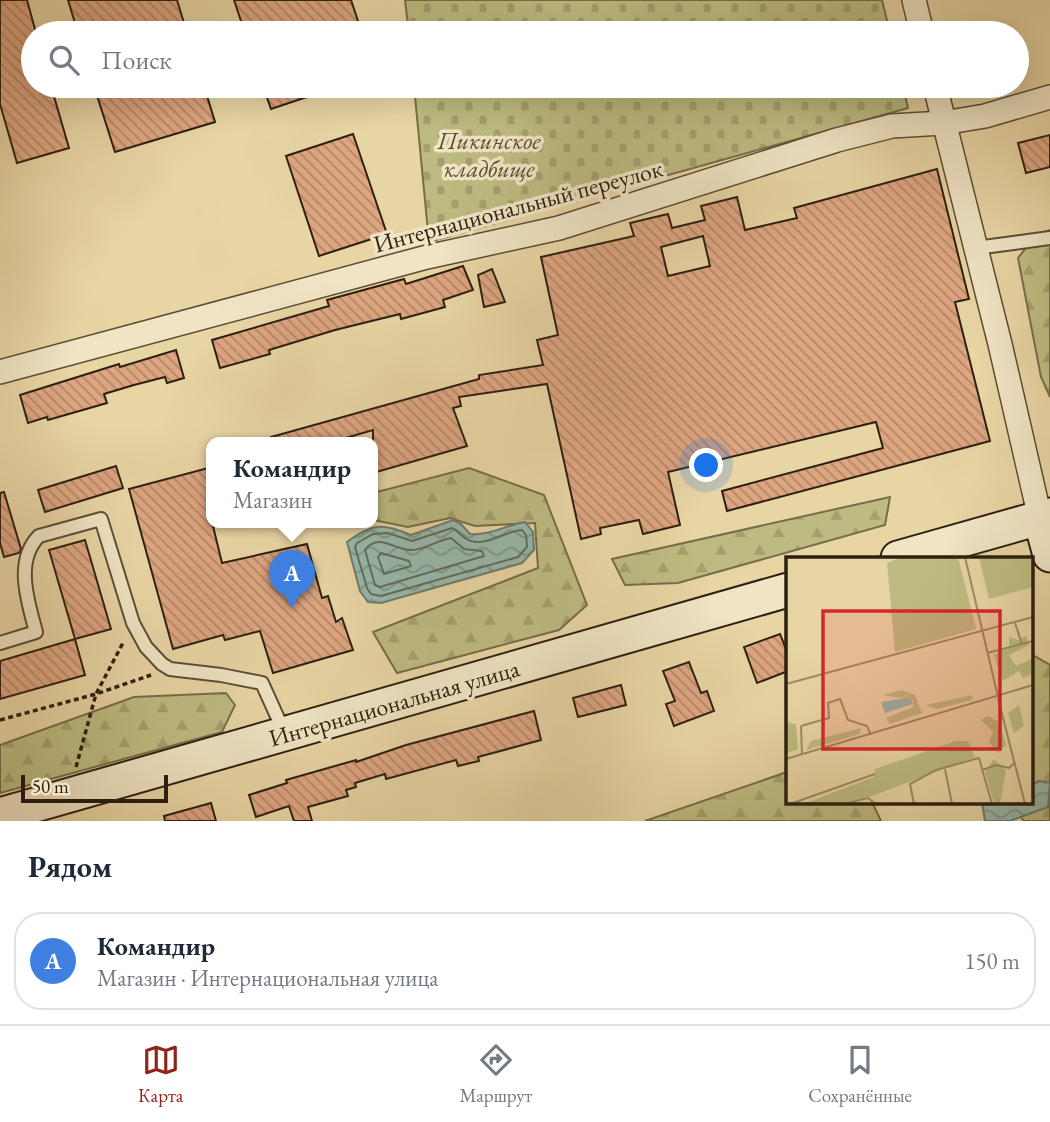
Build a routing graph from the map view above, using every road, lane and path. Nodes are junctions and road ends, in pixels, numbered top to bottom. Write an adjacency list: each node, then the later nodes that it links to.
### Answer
1 (914, 0): 2 (street)
2 (919, 21)
3 (1050, 97): 5 (street, Интернациональный переулок)
4 (938, 98): 5 (street)
5 (943, 123): 7 (street); 8 (street, Интернациональный переулок)
6 (1050, 238): 7 (lane)
7 (976, 248): 9 (street)
8 (0, 372)
9 (1045, 516): 10 (main road); 11 (main road)
10 (1050, 555)
11 (902, 557)
12 (786, 591): 18 (main road, Интернациональная улица)
13 (133, 623): 14 (lane); 15 (lane); 16 (path)
14 (0, 643)
15 (170, 669): 16 (path); 18 (lane)
16 (96, 694): 17 (path); 19 (path)
17 (0, 720)
18 (285, 734): 19 (main road, Интернациональная улица)
19 (68, 796): 20 (main road, Интернациональная улица)
20 (0, 815)

